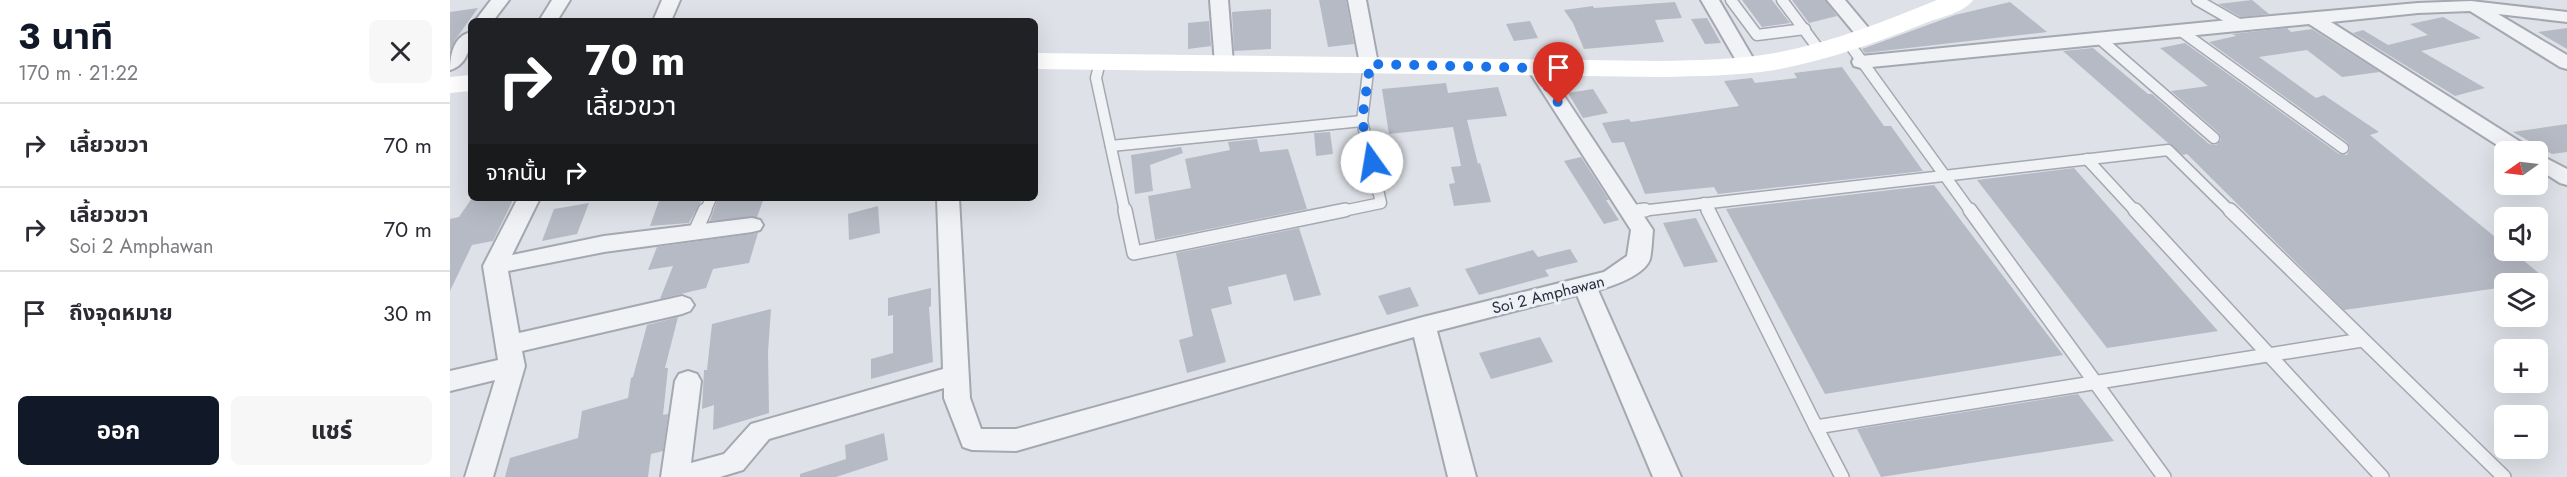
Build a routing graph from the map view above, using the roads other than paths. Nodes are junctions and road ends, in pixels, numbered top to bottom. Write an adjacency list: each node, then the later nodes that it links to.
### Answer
1 (500, 0): 14 (street)
2 (561, 0): 15 (street)
3 (671, 0): 16 (street)
4 (1219, 0): 29 (street)
5 (1357, 0): 30 (street)
6 (1710, 0): 31 (street)
7 (1731, 0): 19 (lane)
8 (1782, 0): 19 (lane)
9 (1836, 0): 23 (street)
10 (1960, 0): 23 (street)
11 (2197, 0): 18 (lane)
12 (2470, 6): 13 (street); 17 (street); 27 (street)
13 (2567, 17)
14 (486, 18)
15 (550, 18)
16 (663, 18)
17 (2314, 19): 18 (street); 37 (street)
18 (2239, 24): 20 (street)
19 (1805, 29): 24 (lane)
20 (2181, 31): 21 (street); 39 (lane)
21 (2100, 39): 23 (street); 36 (lane)
22 (468, 41): 28 (street)
23 (1859, 47): 24 (street); 42 (lane)
24 (1820, 51): 31 (street)
25 (1038, 61): 26 (street)
26 (1100, 62): 29 (street); 38 (lane)
27 (2567, 63)
28 (450, 64)
29 (1224, 64): 30 (street)
30 (1370, 64): 32 (street); 35 (lane)
31 (1748, 65): 32 (street)
32 (1536, 68): 48 (street, Soi 2 Amphawan)
33 (468, 83): 34 (street)
34 (450, 85)
35 (1362, 121): 38 (lane); 38 (lane)
36 (2214, 138)
37 (2506, 141)
38 (1111, 146)
39 (2343, 148)
40 (2087, 159): 42 (lane); 55 (lane); 57 (lane)
41 (2548, 166): 43 (street)
42 (1944, 176): 47 (lane); 61 (lane)
43 (2567, 178)
44 (528, 201): 51 (street)
45 (710, 201): 50 (lane)
46 (948, 201): 58 (street)
47 (1704, 203): 48 (lane); 62 (lane)
48 (1630, 213): 52 (street, Soi 2 Amphawan)
49 (753, 225): 50 (street)
50 (695, 232): 51 (street)
51 (495, 266): 56 (street)
52 (1584, 285): 54 (street, Soi 2 Amphawan); 67 (street)
53 (682, 305): 56 (street)
54 (1423, 326): 58 (street, Soi 2 Amphawan); 66 (street)
55 (2362, 340): 57 (lane); 71 (lane)
56 (510, 355): 59 (street); 63 (street)
57 (2269, 355): 61 (lane); 70 (lane)
58 (956, 375): 65 (street)
59 (450, 381)
60 (688, 381): 64 (street)
61 (2096, 383): 62 (lane); 69 (lane)
62 (1816, 427): 68 (lane)
63 (479, 477)
64 (675, 477)
65 (683, 477)
66 (1462, 477)
67 (1667, 477)
68 (1842, 477)
69 (2164, 477)
70 (2382, 477)
71 (2504, 477)

